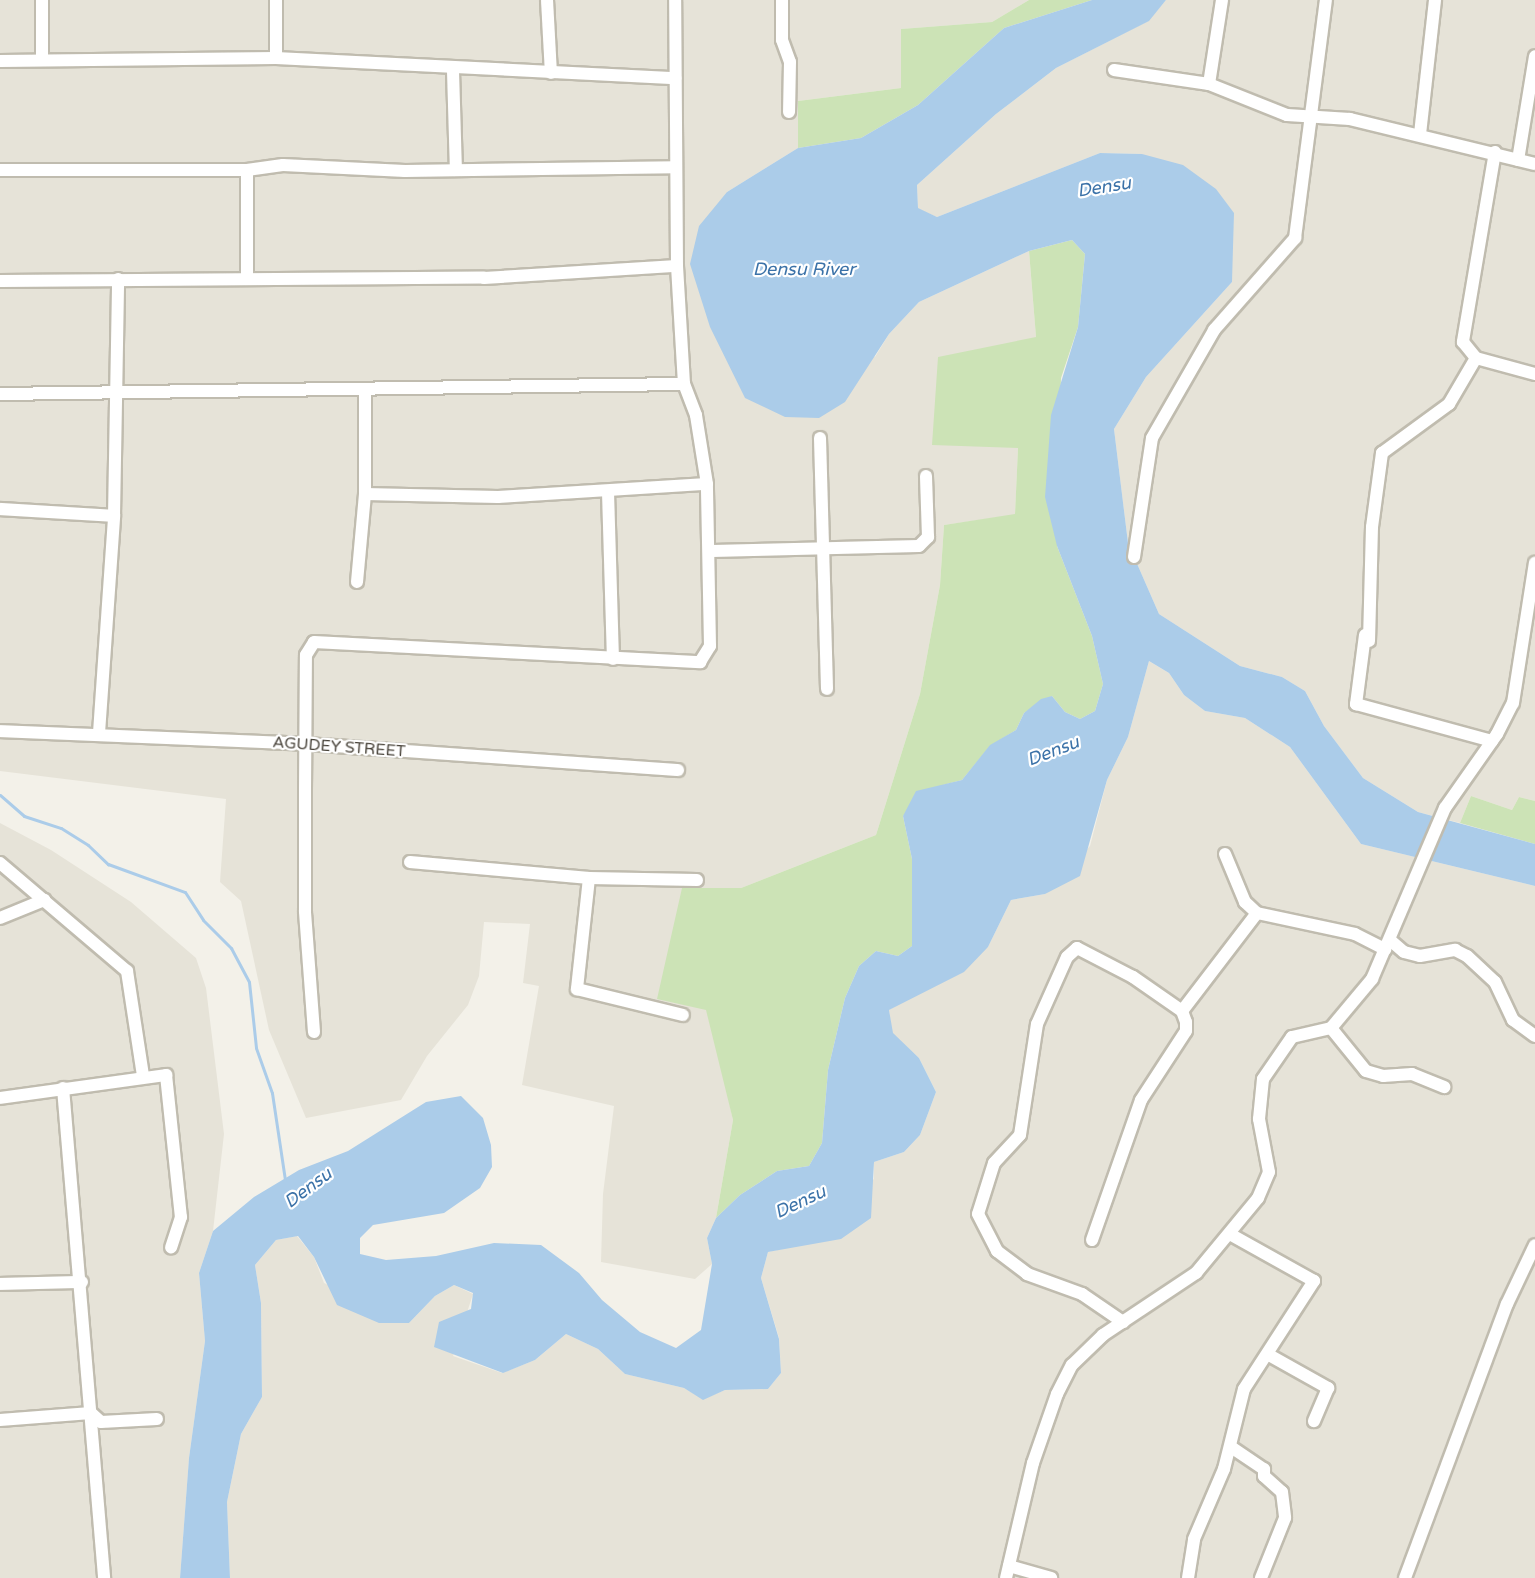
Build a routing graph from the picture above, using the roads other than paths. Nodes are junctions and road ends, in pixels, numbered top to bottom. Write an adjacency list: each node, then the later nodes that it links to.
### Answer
1 (42, 0): 11 (street)
2 (276, 0): 10 (street)
3 (547, 0): 15 (street)
4 (675, 0): 16 (street)
5 (782, 0): 18 (street)
6 (1221, 0): 17 (street)
7 (1326, 0): 19 (street)
8 (1435, 0): 20 (street)
9 (1535, 56): 22 (street)
10 (276, 58): 11 (street); 14 (street)
11 (42, 60): 12 (street)
12 (0, 61)
13 (1114, 70): 17 (street)
14 (453, 71): 15 (street); 27 (street)
15 (551, 73): 16 (street)
16 (676, 78): 24 (street)
17 (1209, 84): 19 (street)
18 (789, 112)
19 (1312, 116): 20 (street); 47 (street)
20 (1420, 134): 21 (street)
21 (1495, 152): 22 (street); 32 (street)
22 (1518, 160): 23 (street)
23 (1535, 164)
24 (675, 167): 27 (street); 28 (street)
25 (0, 170): 26 (street)
26 (247, 170): 27 (street); 30 (street)
27 (456, 170)
28 (677, 266): 30 (street); 34 (street)
29 (118, 279): 30 (street); 31 (street); 37 (street)
30 (247, 279)
31 (0, 281)
32 (1476, 358): 33 (street); 54 (street)
33 (1535, 374)
34 (684, 384): 35 (street); 40 (street)
35 (365, 391): 37 (street); 42 (street)
36 (0, 393): 37 (street)
37 (118, 394): 44 (street)
38 (820, 438): 45 (street)
39 (926, 476): 45 (street)
40 (707, 484): 41 (street); 46 (street)
41 (608, 492): 42 (street); 50 (street)
42 (366, 494): 49 (street)
43 (0, 509): 44 (street)
44 (114, 516): 53 (street)
45 (824, 550): 46 (street); 51 (street)
46 (712, 551): 50 (street)
47 (1134, 557)
48 (1535, 562): 54 (street)
49 (357, 582)
50 (613, 659): 55 (street)
51 (827, 689)
52 (0, 730): 53 (street, AGUDEY STREET)
53 (99, 733): 55 (street, AGUDEY STREET)
54 (1492, 741): 65 (street)
55 (305, 744): 56 (street, AGUDEY STREET); 69 (street)
56 (678, 770)
57 (1226, 854): 63 (street)
58 (410, 862): 60 (street)
59 (0, 863): 62 (street)
60 (589, 878): 61 (street); 67 (street)
61 (697, 880)
62 (44, 900): 64 (street); 71 (street)
63 (1257, 913): 65 (street); 66 (street)
64 (0, 918)
65 (1387, 945): 68 (street); 70 (street)
66 (1182, 1011): 76 (street); 81 (street)
67 (683, 1015)
68 (1331, 1028): 72 (street); 75 (street)
69 (314, 1032)
70 (1535, 1036)
71 (143, 1075): 73 (street); 78 (street)
72 (1444, 1087)
73 (63, 1088): 74 (street); 79 (street)
74 (0, 1098)
75 (1230, 1234): 81 (street); 82 (street)
76 (1092, 1240)
77 (1535, 1245): 93 (street)
78 (171, 1247)
79 (82, 1282): 80 (street); 83 (street)
80 (0, 1284)
81 (1124, 1322): 88 (street)
82 (1269, 1355): 86 (street); 87 (street)
83 (91, 1413): 84 (street); 85 (street); 89 (street)
84 (157, 1419)
85 (0, 1420)
86 (1314, 1421)
87 (1231, 1447): 91 (street); 92 (street)
88 (1008, 1572): 90 (street)
89 (104, 1578)
90 (1051, 1578)
91 (1188, 1578)
92 (1261, 1578)
93 (1404, 1578)

